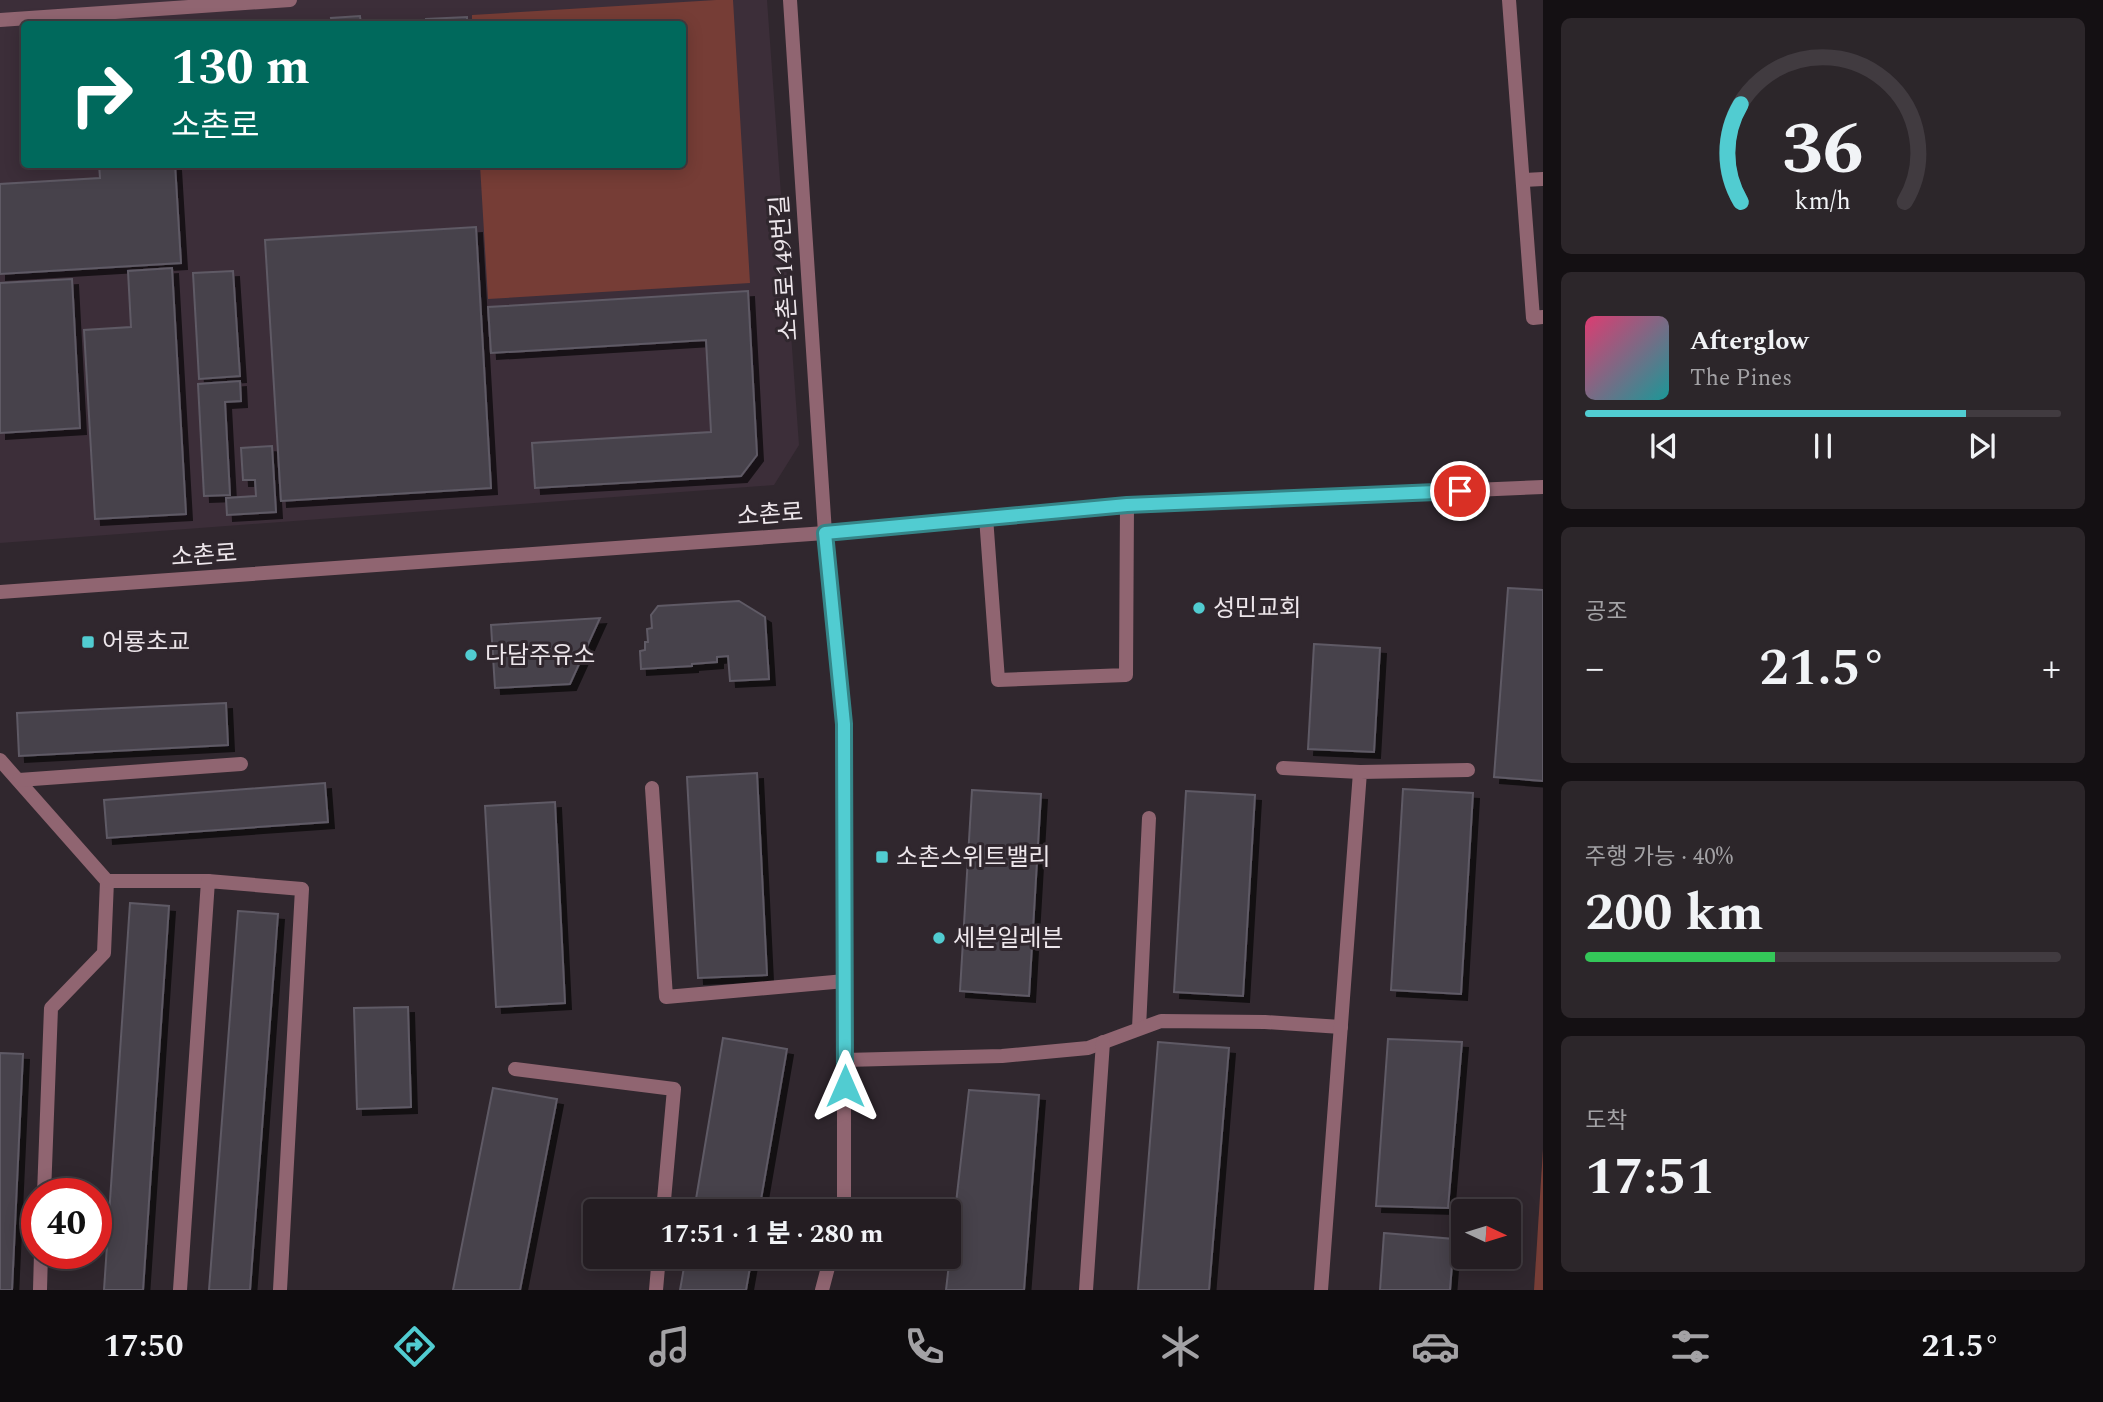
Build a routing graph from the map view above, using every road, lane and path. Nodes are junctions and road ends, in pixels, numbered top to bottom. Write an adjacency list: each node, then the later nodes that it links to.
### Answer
1 (290, 0): 4 (street)
2 (790, 0): 11 (street, 소촌로149번길)
3 (1509, 0): 6 (street)
4 (0, 20)
5 (1543, 179): 6 (street)
6 (1523, 180): 7 (street)
7 (1543, 317)
8 (1543, 487): 9 (street, 소촌로)
9 (1127, 505): 10 (street, 소촌로); 10 (street)
10 (986, 517): 11 (street, 소촌로)
11 (825, 533): 12 (street, 소촌로); 23 (street, 소촌로149번길)
12 (0, 592)
13 (0, 760): 18 (street)
14 (241, 764): 18 (street)
15 (1283, 768): 17 (street)
16 (1468, 770): 17 (street)
17 (1360, 772): 24 (street)
18 (19, 780): 21 (street)
19 (652, 789): 23 (street)
20 (1149, 818): 25 (street)
21 (107, 881): 22 (street); 29 (street)
22 (208, 881): 36 (street); 37 (street)
23 (845, 981): 27 (street, 소촌로149번길)
24 (1342, 1027): 25 (street); 41 (street)
25 (1139, 1028): 26 (street)
26 (1103, 1042): 27 (street); 40 (street)
27 (845, 1060): 31 (street, 소촌로149번길)
28 (515, 1069): 30 (street)
29 (45, 1178)
30 (664, 1199)
31 (844, 1199)
32 (41, 1269): 35 (street)
33 (658, 1269): 38 (street)
34 (827, 1269): 39 (street)
35 (40, 1290)
36 (180, 1290)
37 (280, 1290)
38 (656, 1290)
39 (821, 1290)
40 (1086, 1290)
41 (1321, 1290)

